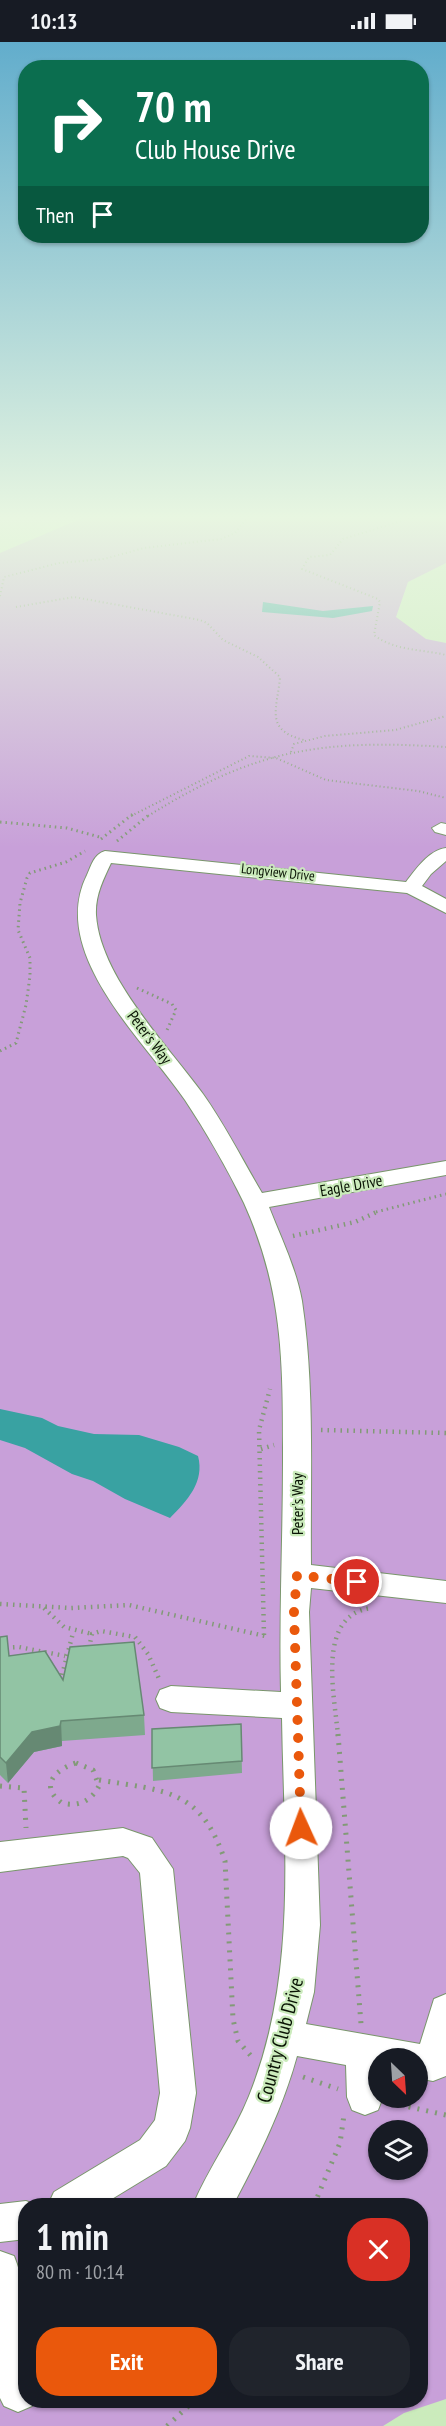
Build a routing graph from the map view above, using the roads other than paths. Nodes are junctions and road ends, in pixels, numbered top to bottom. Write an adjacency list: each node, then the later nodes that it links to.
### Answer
1 (104, 847): 3 (street, Longview Drive); 6 (street, Peter's Way)
2 (444, 853): 3 (street)
3 (411, 888): 4 (street, Longview Drive)
4 (446, 907)
5 (446, 1168): 6 (street, Eagle Drive)
6 (255, 1202): 7 (street, Peter's Way)
7 (297, 1575): 8 (street); 10 (street, Country Club Drive)
8 (446, 1592)
9 (171, 1700): 10 (street)
10 (297, 1706): 15 (street, Country Club Drive)
11 (13, 1847): 18 (street)
12 (446, 2012): 16 (street)
13 (363, 2049): 14 (street); 15 (street); 17 (street)
14 (368, 2050)
15 (280, 2052): 19 (street, Country Club Drive)
16 (428, 2063)
17 (356, 2095)
18 (79, 2198)
19 (216, 2198)
20 (18, 2221): 21 (street)
21 (0, 2223)
22 (0, 2270): 23 (street)
23 (14, 2393)

